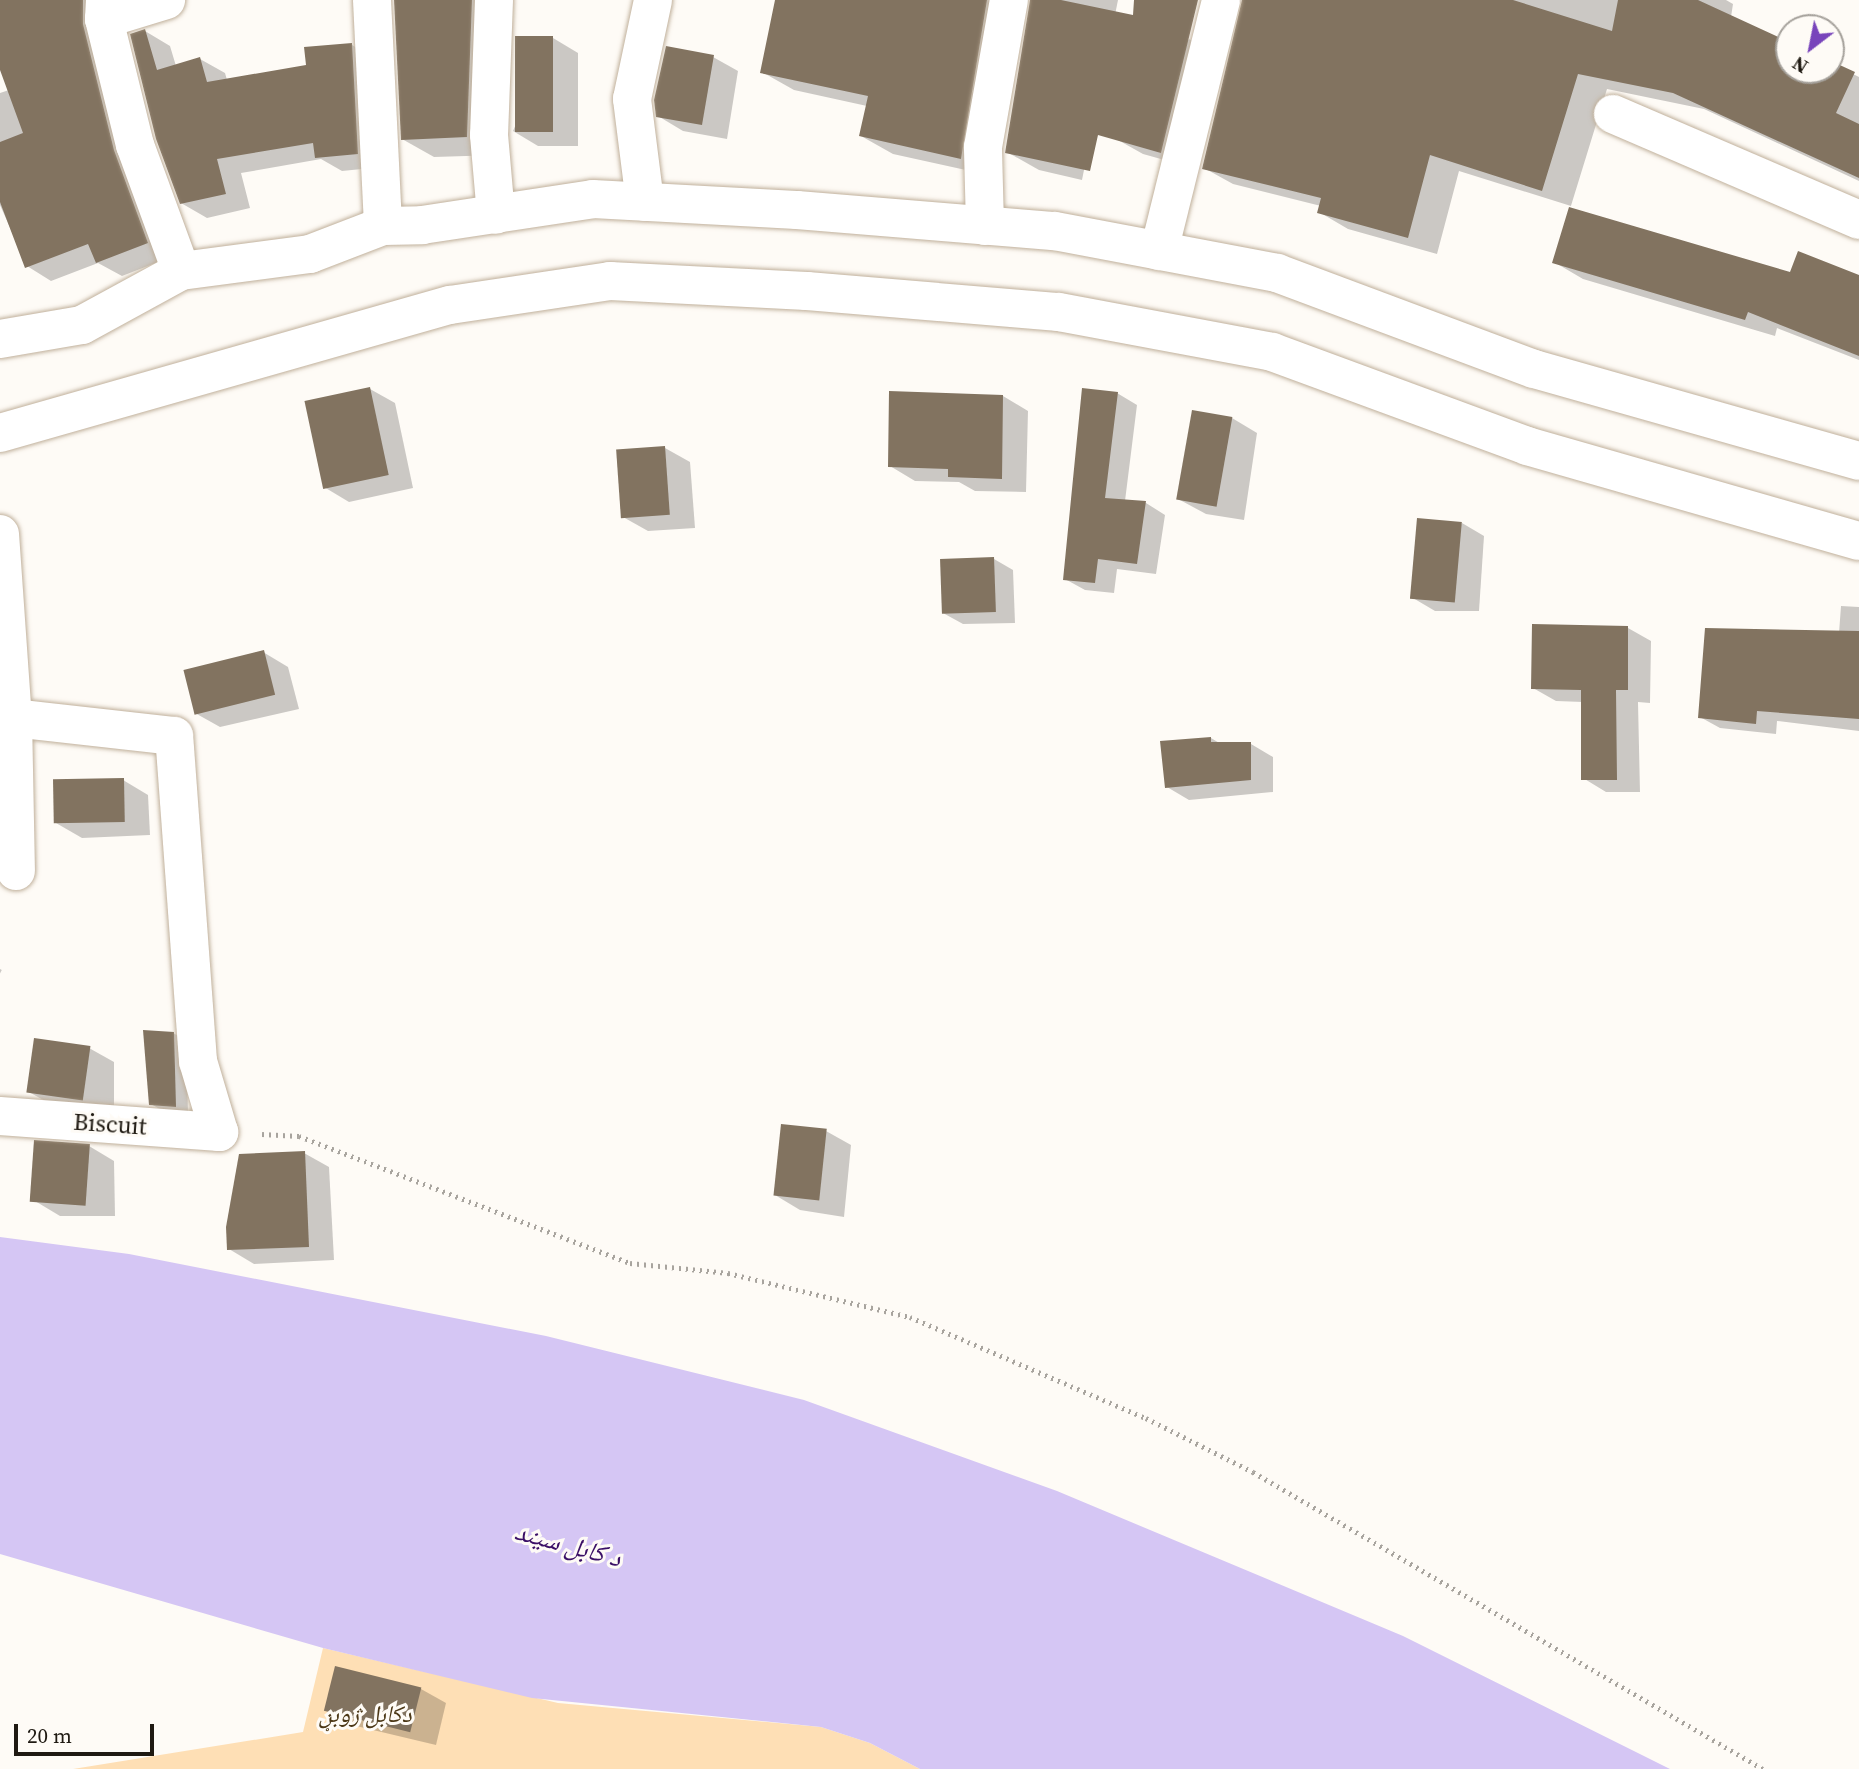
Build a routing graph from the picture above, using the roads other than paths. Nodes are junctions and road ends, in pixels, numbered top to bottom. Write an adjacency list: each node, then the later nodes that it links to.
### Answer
1 (166, 0): 7 (main road)
2 (372, 0): 12 (main road)
3 (494, 0): 10 (main road)
4 (653, 0): 9 (main road)
5 (1009, 0): 13 (main road)
6 (1221, 0): 14 (main road)
7 (104, 9): 15 (main road)
8 (1613, 114): 11 (main road)
9 (645, 202): 10 (main road); 13 (main road)
10 (496, 215): 12 (main road)
11 (1859, 220)
12 (383, 226): 15 (main road)
13 (985, 226): 14 (main road)
14 (1159, 251): 18 (main road)
15 (181, 271): 16 (main road)
16 (0, 339)
17 (0, 433): 20 (main road)
18 (1859, 461)
19 (0, 534): 21 (main road)
20 (1859, 541)
21 (13, 718): 22 (main road); 23 (main road, Biscuit)
22 (16, 871)
23 (0, 1116)

